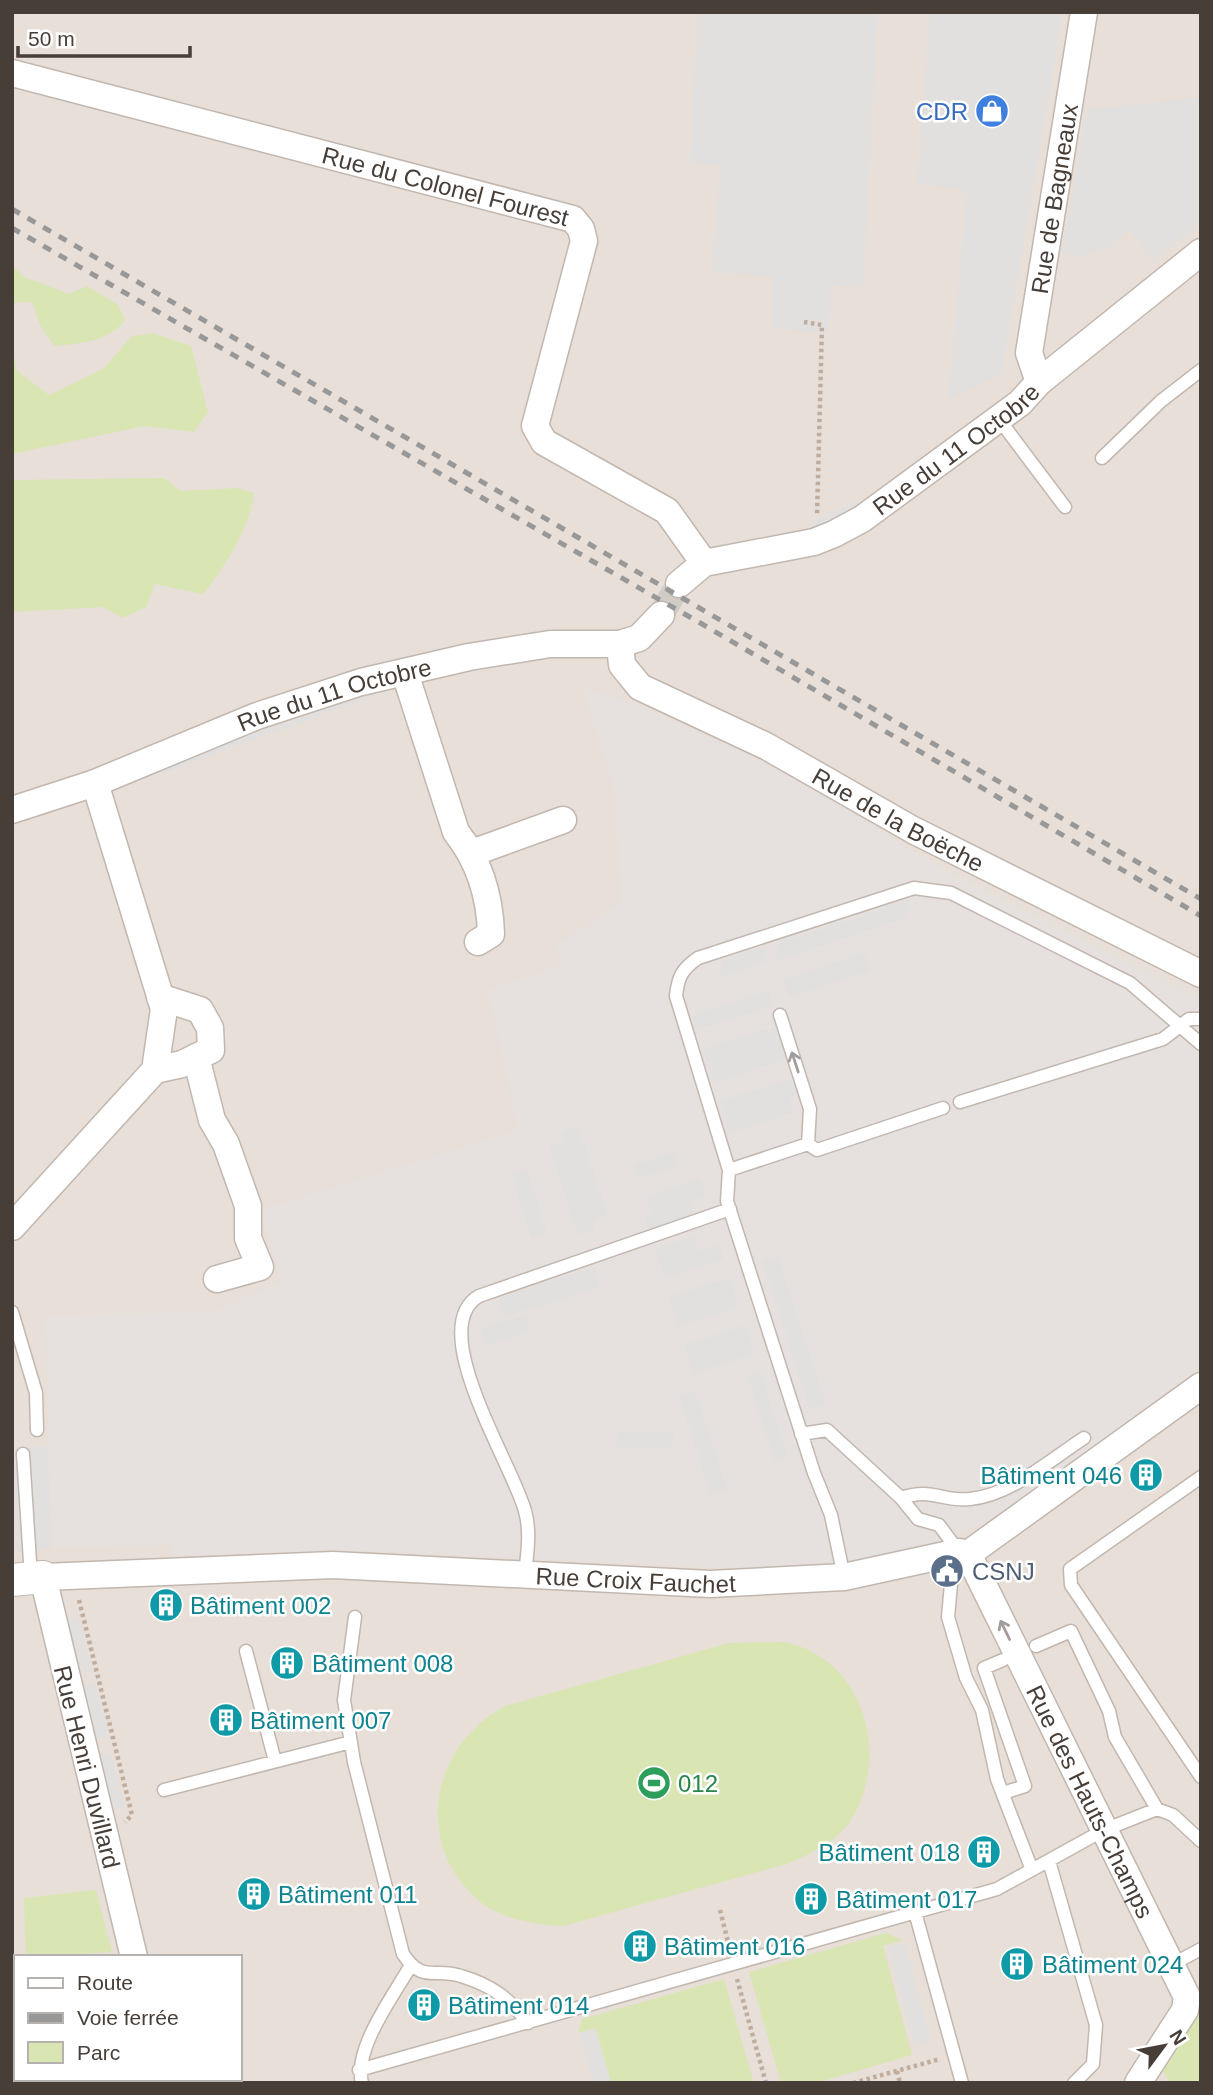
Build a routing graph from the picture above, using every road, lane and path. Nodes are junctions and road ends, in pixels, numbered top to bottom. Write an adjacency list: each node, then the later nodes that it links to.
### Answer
1 (1084, 12): 6 (street, Rue de Bagneaux)
2 (12, 73): 11 (street, Rue du Colonel Fourest)
3 (1201, 252): 6 (street, Rue du 11 Octobre)
4 (804, 322): 10 (path)
5 (1201, 370): 8 (lane)
6 (1040, 382): 7 (street, Rue du 11 Octobre)
7 (998, 418): 9 (lane); 11 (street, Rue du 11 Octobre)
8 (1102, 458)
9 (1065, 507)
10 (817, 516)
11 (704, 563): 12 (street, Rue du 11 Octobre)
12 (679, 584)
13 (660, 615): 14 (street, Rue du 11 Octobre)
14 (620, 644): 15 (street, Rue du 11 Octobre); 21 (street, Rue de la Boëche)
15 (405, 673): 16 (street, Rue du 11 Octobre); 19 (street)
16 (95, 783): 17 (street, Rue du 11 Octobre); 22 (street)
17 (12, 810)
18 (563, 820): 19 (street)
19 (472, 853): 20 (street)
20 (478, 942)
21 (1201, 974)
22 (160, 997): 27 (street); 28 (street)
23 (780, 1015): 31 (lane, one-way to 23)
24 (1201, 1018): 25 (lane)
25 (1181, 1025): 26 (lane); 29 (lane); 32 (lane)
26 (1201, 1044)
27 (196, 1057): 28 (street); 35 (street)
28 (155, 1070): 34 (street)
29 (960, 1102)
30 (943, 1108): 31 (lane)
31 (808, 1144): 32 (lane)
32 (729, 1170): 33 (lane)
33 (730, 1209): 39 (lane); 45 (lane)
34 (12, 1227)
35 (217, 1279)
36 (12, 1312): 38 (lane)
37 (1201, 1386): 44 (street, Rue Croix Fauchet)
38 (37, 1430)
39 (801, 1434): 43 (lane); 46 (lane)
40 (1084, 1438): 43 (lane)
41 (23, 1454): 47 (lane)
42 (1200, 1477): 54 (lane)
43 (901, 1498): 44 (lane)
44 (965, 1554): 46 (street, Rue Croix Fauchet); 56 (lane); 58 (street, Rue des Hauts-Champs, one-way to 44)
45 (525, 1575): 46 (street, Rue Croix Fauchet); 47 (street, Rue Croix Fauchet)
46 (844, 1577)
47 (29, 1578): 65 (street, Rue Henri Duvillard)
48 (355, 1617): 52 (lane)
49 (1036, 1646): 57 (lane)
50 (246, 1651): 53 (lane)
51 (1003, 1660): 56 (lane)
52 (351, 1742): 53 (lane); 67 (lane)
53 (275, 1761): 55 (lane)
54 (1201, 1777)
55 (164, 1790)
56 (1003, 1793): 61 (lane)
57 (1157, 1810): 58 (lane); 59 (lane)
58 (1104, 1830): 60 (lane); 68 (street, Rue des Hauts-Champs)
59 (1201, 1842)
60 (1049, 1861): 61 (lane); 77 (lane)
61 (1032, 1870): 63 (lane)
62 (720, 1910): 66 (path)
63 (915, 1912): 66 (lane); 70 (lane)
64 (1201, 1949): 68 (lane)
65 (133, 1955)
66 (733, 1964): 69 (lane); 73 (path)
67 (411, 1965): 69 (lane); 72 (lane)
68 (1171, 1965): 78 (street, Rue des Hauts-Champs)
69 (528, 2023): 72 (lane)
70 (954, 2056): 71 (path); 76 (lane)
71 (897, 2071): 74 (path); 75 (path)
72 (361, 2076)
73 (766, 2083)
74 (853, 2083)
75 (900, 2083)
76 (962, 2083)
77 (1074, 2083)
78 (1138, 2083)

